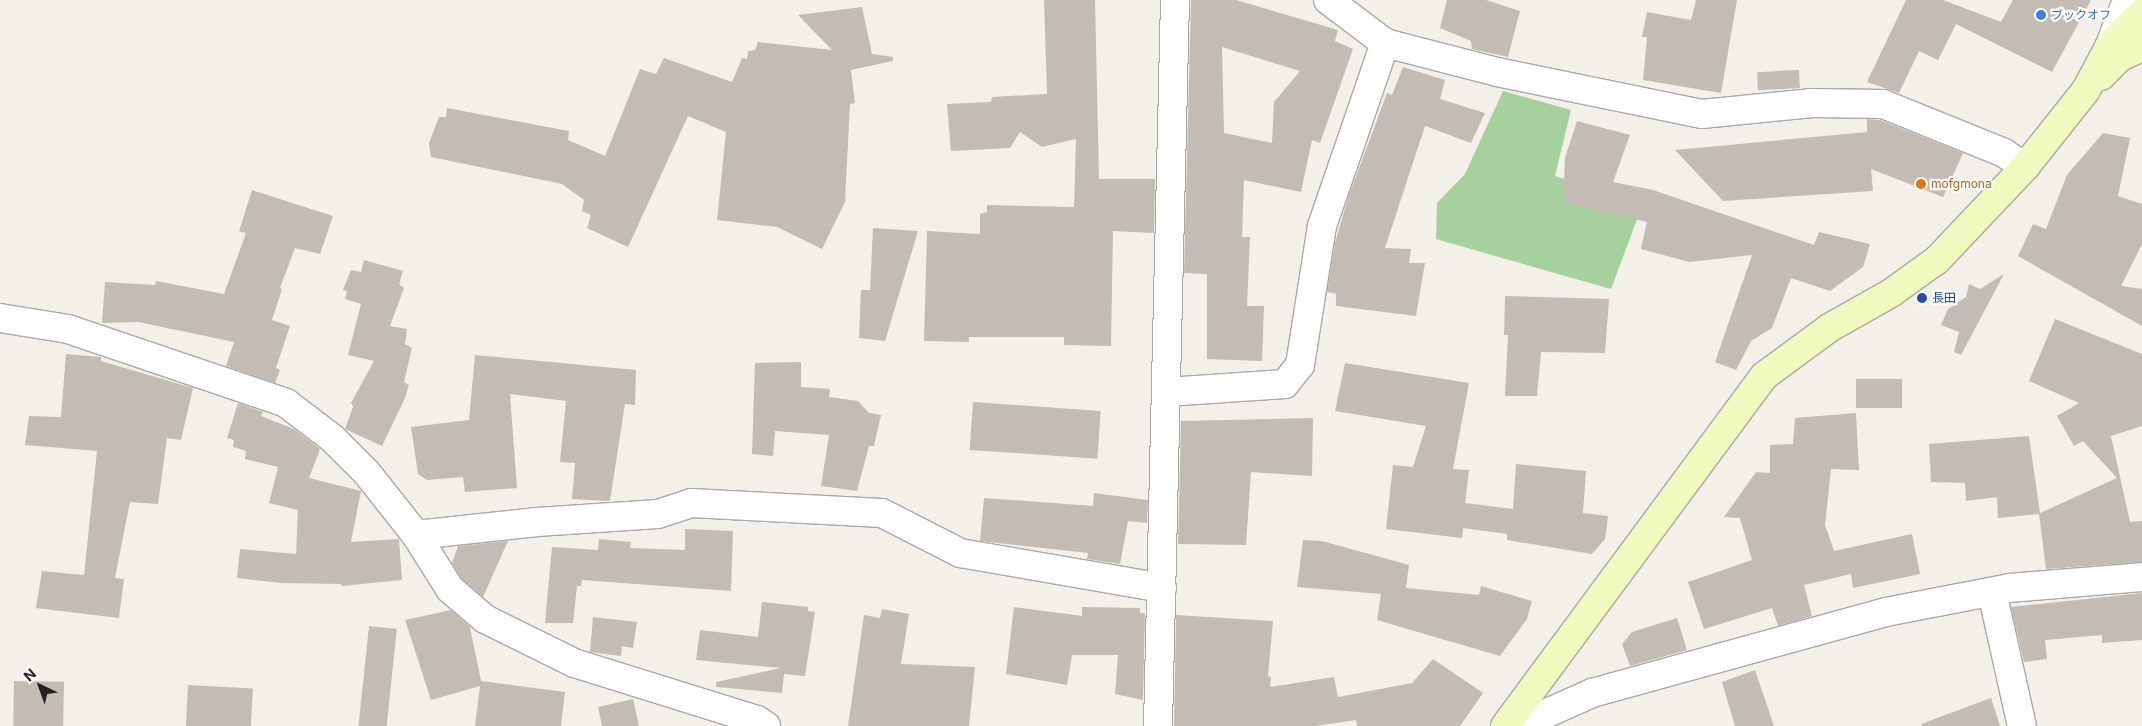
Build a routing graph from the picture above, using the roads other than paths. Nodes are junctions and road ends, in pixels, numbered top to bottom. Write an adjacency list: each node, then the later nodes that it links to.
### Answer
1 (1175, 0): 11 (street)
2 (1328, 0): 5 (street)
3 (2127, 0): 6 (street)
4 (2142, 13): 6 (street)
5 (1385, 43): 9 (street); 11 (street)
6 (2110, 45): 8 (street)
7 (2142, 47): 8 (street)
8 (2086, 90): 9 (street)
9 (2025, 167): 18 (street)
10 (0, 318): 12 (street)
11 (1167, 392): 14 (street)
12 (416, 535): 14 (street); 16 (street)
13 (2142, 577): 15 (street)
14 (1162, 588): 17 (street)
15 (1992, 592): 19 (street); 20 (street)
16 (766, 726)
17 (1158, 726)
18 (1505, 726)
19 (1518, 726)
20 (2022, 726)

